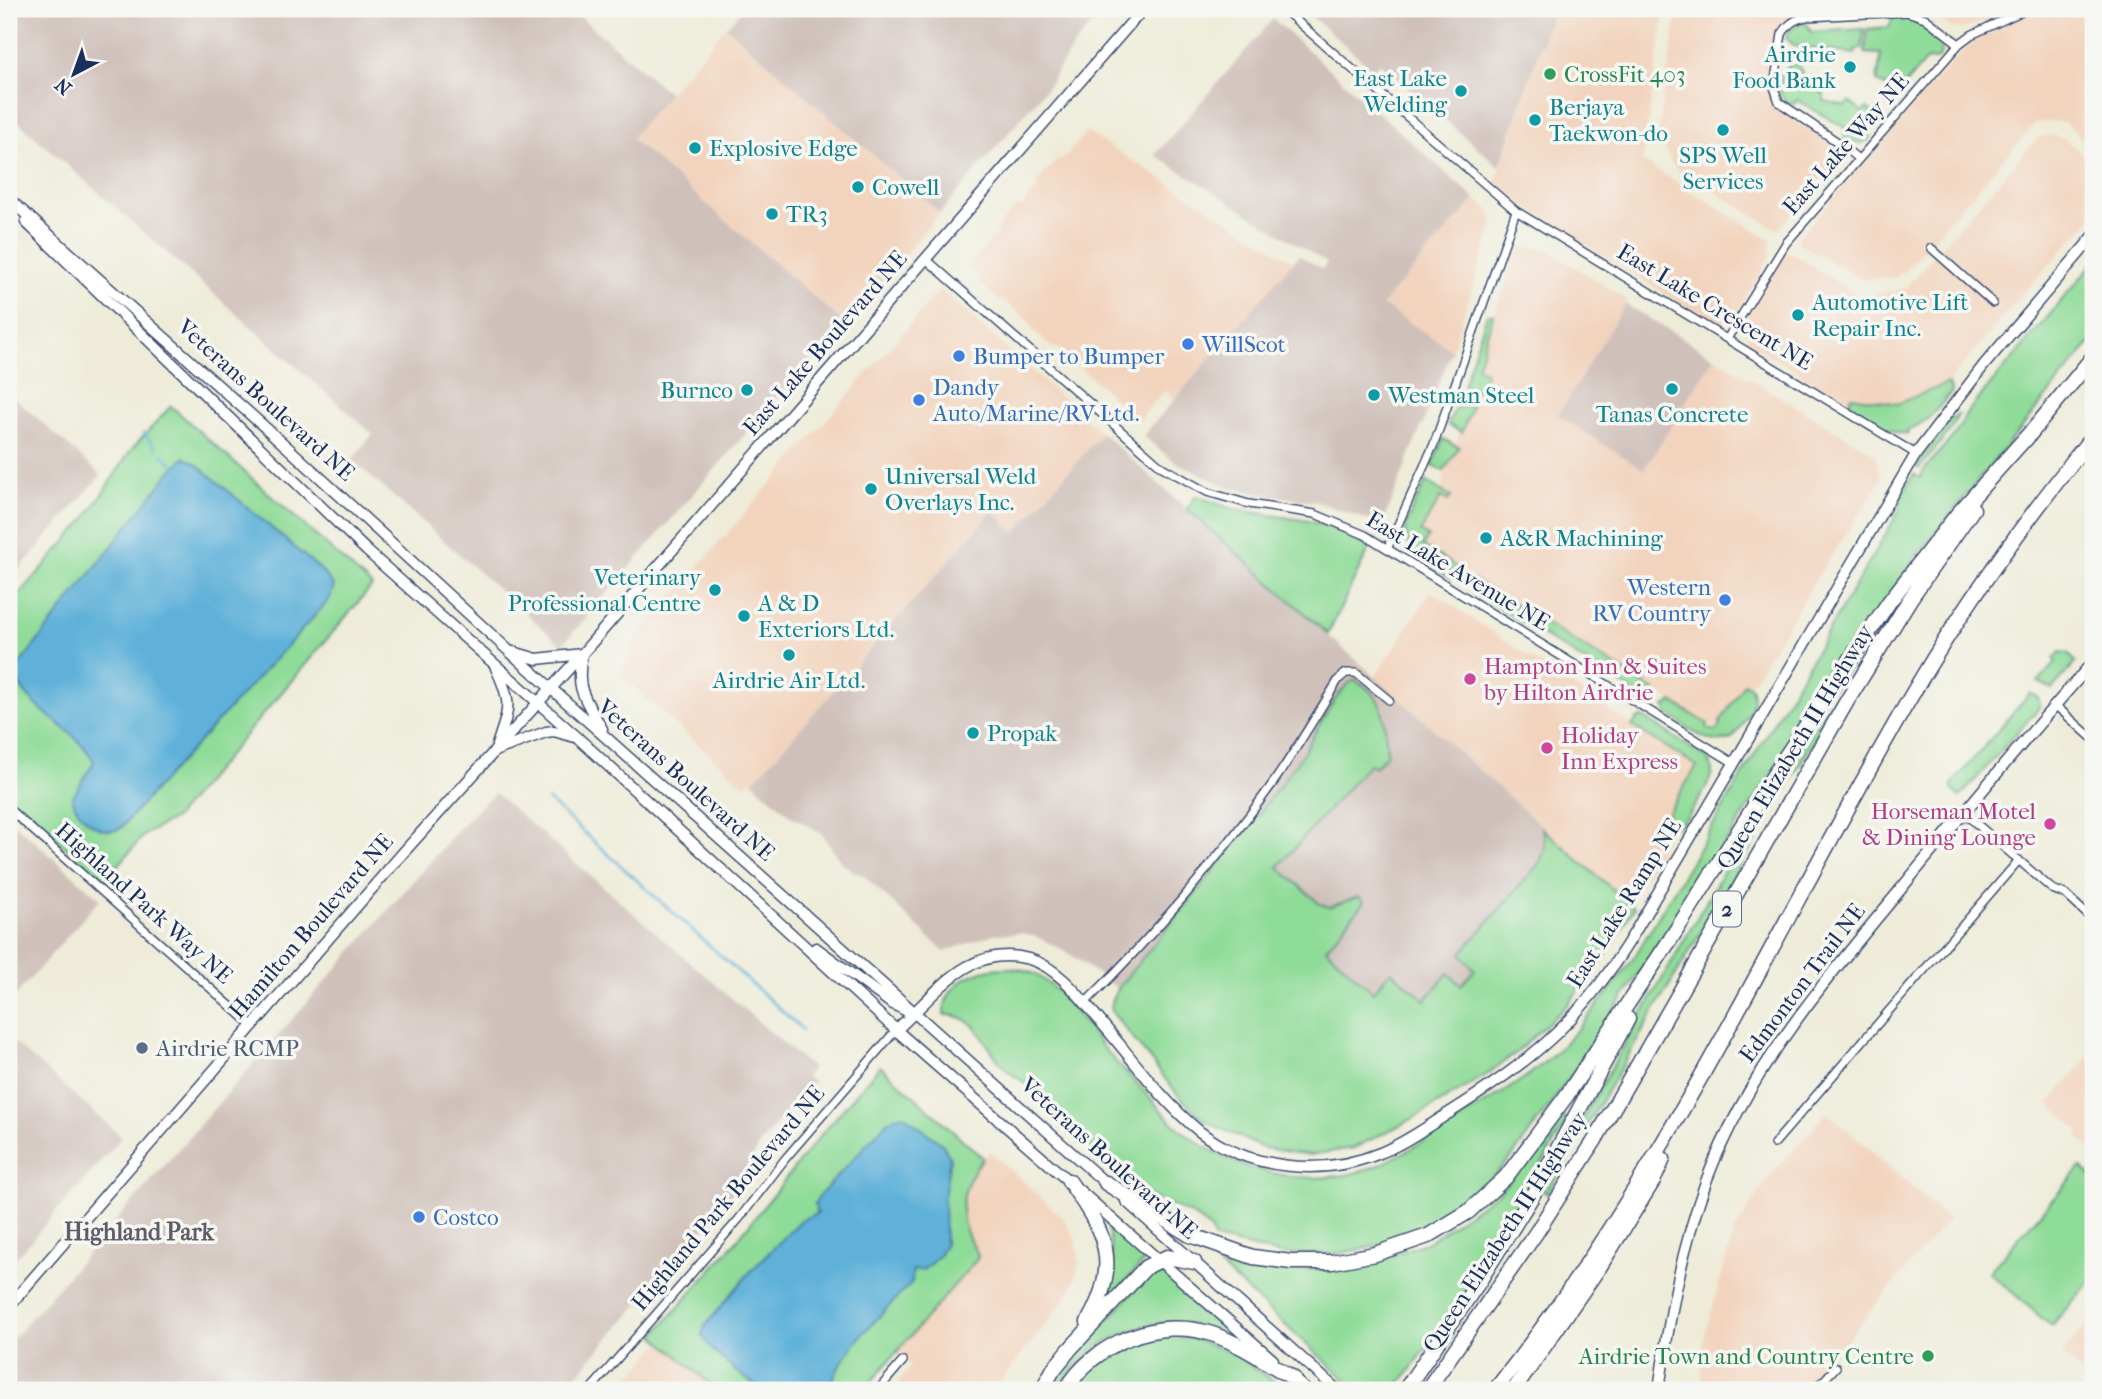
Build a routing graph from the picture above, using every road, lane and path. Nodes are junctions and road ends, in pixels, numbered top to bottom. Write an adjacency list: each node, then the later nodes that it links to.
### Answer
1 (1143, 9): 11 (main road, East Lake Boulevard NE)
2 (1283, 9): 8 (street, East Lake Crescent NE)
3 (2027, 9): 4 (street, East Lake Way NE)
4 (1959, 44): 5 (street, East Lake Way NE); 5 (street)
5 (1858, 159): 13 (street, East Lake Way NE)
6 (9, 199): 19 (main road, Veterans Boulevard NE)
7 (9, 205): 22 (main road, Veterans Boulevard NE)
8 (1516, 211): 13 (street, East Lake Crescent NE); 18 (street)
9 (2093, 237): 17 (main road)
10 (1931, 248): 12 (street)
11 (926, 259): 18 (street, East Lake Avenue NE); 20 (main road, East Lake Boulevard NE)
12 (1993, 303)
13 (1727, 339): 17 (street, East Lake Crescent NE)
14 (2093, 357): 15 (highway, Queen Elizabeth II Highway / 2)
15 (2031, 432): 37 (highway); 60 (highway, Queen Elizabeth II Highway / 2)
16 (2093, 436): 42 (highway)
17 (1916, 454): 31 (main road, East Lake Ramp NE)
18 (1388, 547): 31 (street, East Lake Avenue NE)
19 (508, 650): 20 (main road); 23 (main road, Veterans Boulevard NE)
20 (582, 654): 23 (main road, East Lake Boulevard NE); 28 (main road)
21 (2093, 662): 26 (main road, Edmonton Trail NE)
22 (494, 663): 25 (main road, Veterans Boulevard NE); 30 (main road)
23 (551, 688): 25 (main road, East Lake Boulevard NE); 28 (main road, Veterans Boulevard NE)
24 (1389, 700): 38 (street)
25 (538, 703): 27 (main road, Veterans Boulevard NE); 30 (main road, Hamilton Boulevard NE)
26 (2055, 705): 29 (street); 33 (main road, Edmonton Trail NE)
27 (578, 738): 30 (main road); 36 (main road, Veterans Boulevard NE)
28 (607, 738): 39 (main road, Veterans Boulevard NE)
29 (2093, 739)
30 (495, 751): 40 (main road, Hamilton Boulevard NE)
31 (1734, 763): 38 (main road, East Lake Ramp NE)
32 (9, 809): 40 (street, Highland Park Way NE)
33 (1964, 812): 34 (street); 63 (main road, Edmonton Trail NE)
34 (2019, 860): 35 (street); 43 (street)
35 (2093, 920)
36 (777, 921): 39 (main road); 41 (main road, Veterans Boulevard NE)
37 (1670, 940): 45 (highway); 59 (highway)
38 (1084, 1003): 39 (main road, East Lake Ramp NE)
39 (915, 1013): 41 (main road, East Lake Ramp NE); 45 (main road, Veterans Boulevard NE)
40 (253, 1026): 48 (main road, Hamilton Boulevard NE)
41 (896, 1030): 44 (main road, Veterans Boulevard NE); 53 (street, Highland Park Boulevard NE)
42 (1697, 1086): 61 (highway); 62 (highway)
43 (1774, 1144)
44 (1069, 1181): 46 (main road, Veterans Boulevard NE); 49 (highway)
45 (1106, 1183): 47 (main road, Veterans Boulevard NE)
46 (1159, 1259): 47 (highway); 49 (highway); 52 (main road, Veterans Boulevard NE)
47 (1195, 1262): 58 (main road, Veterans Boulevard NE)
48 (9, 1306)
49 (1070, 1349): 55 (highway)
50 (903, 1361): 54 (street)
51 (1836, 1367): 64 (street)
52 (1293, 1378): 56 (highway); 57 (main road, Veterans Boulevard NE)
53 (590, 1390)
54 (877, 1390)
55 (1042, 1390)
56 (1066, 1390)
57 (1306, 1390)
58 (1337, 1390)
59 (1405, 1390)
60 (1427, 1390)
61 (1495, 1390)
62 (1514, 1390)
63 (1659, 1390)
64 (1815, 1390)

